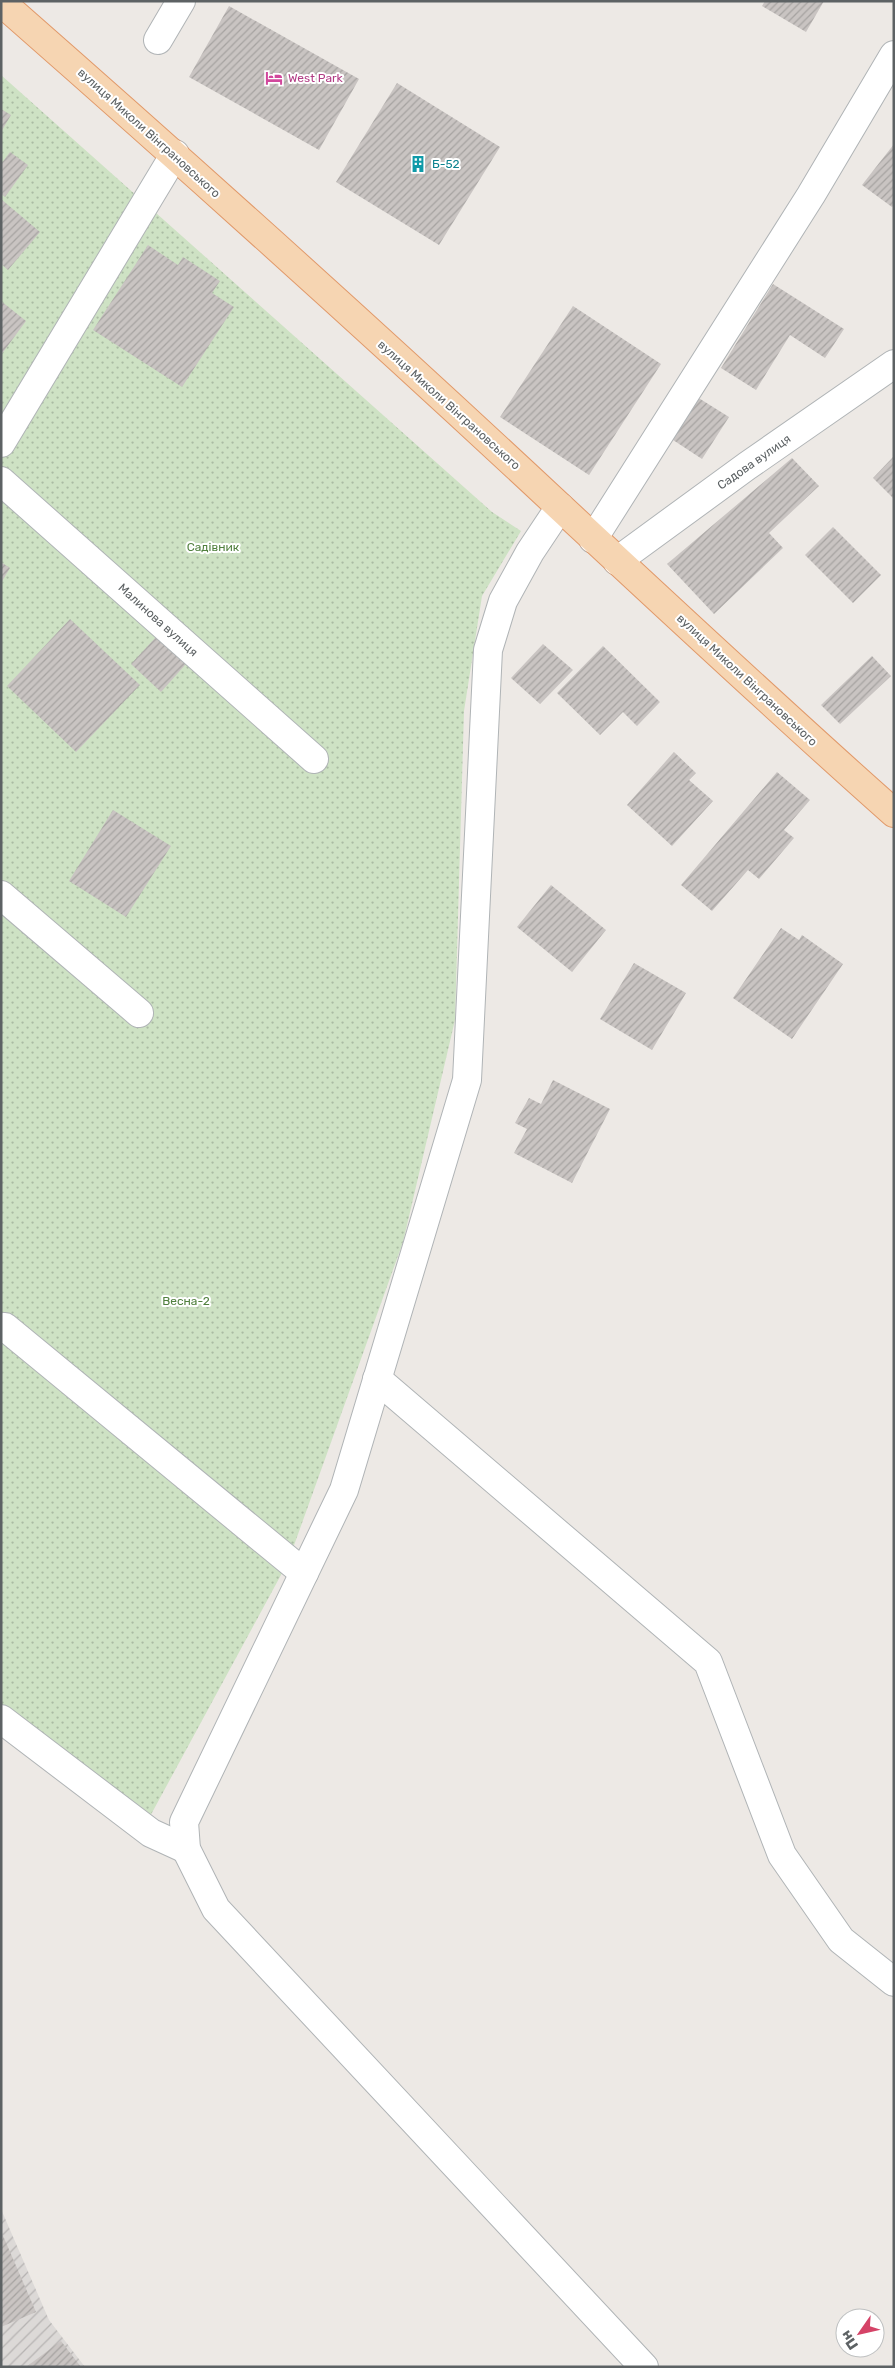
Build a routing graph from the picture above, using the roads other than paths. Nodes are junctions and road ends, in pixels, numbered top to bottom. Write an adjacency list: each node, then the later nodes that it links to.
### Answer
1 (181, 1): 3 (street)
2 (1, 2): 5 (main road, вулиця Миколи Вінграновського)
3 (158, 40)
4 (894, 56): 10 (street)
5 (175, 154): 7 (street); 9 (main road, вулиця Миколи Вінграновського)
6 (894, 364): 11 (street, Садова вулиця)
7 (1, 443)
8 (1, 481): 12 (street, Малинова вулиця)
9 (560, 507): 10 (main road, вулиця Миколи Вінграновського); 17 (street)
10 (593, 539): 11 (main road, вулиця Миколи Вінграновського)
11 (616, 561): 13 (main road, вулиця Миколи Вінграновського)
12 (314, 759)
13 (894, 813)
14 (1, 895): 15 (street)
15 (140, 1013)
16 (5, 1327): 18 (street)
17 (377, 1380): 18 (street); 21 (street)
18 (304, 1573): 20 (street)
19 (1, 1719): 20 (street)
20 (186, 1849): 22 (street)
21 (894, 1982)
22 (644, 2367)

